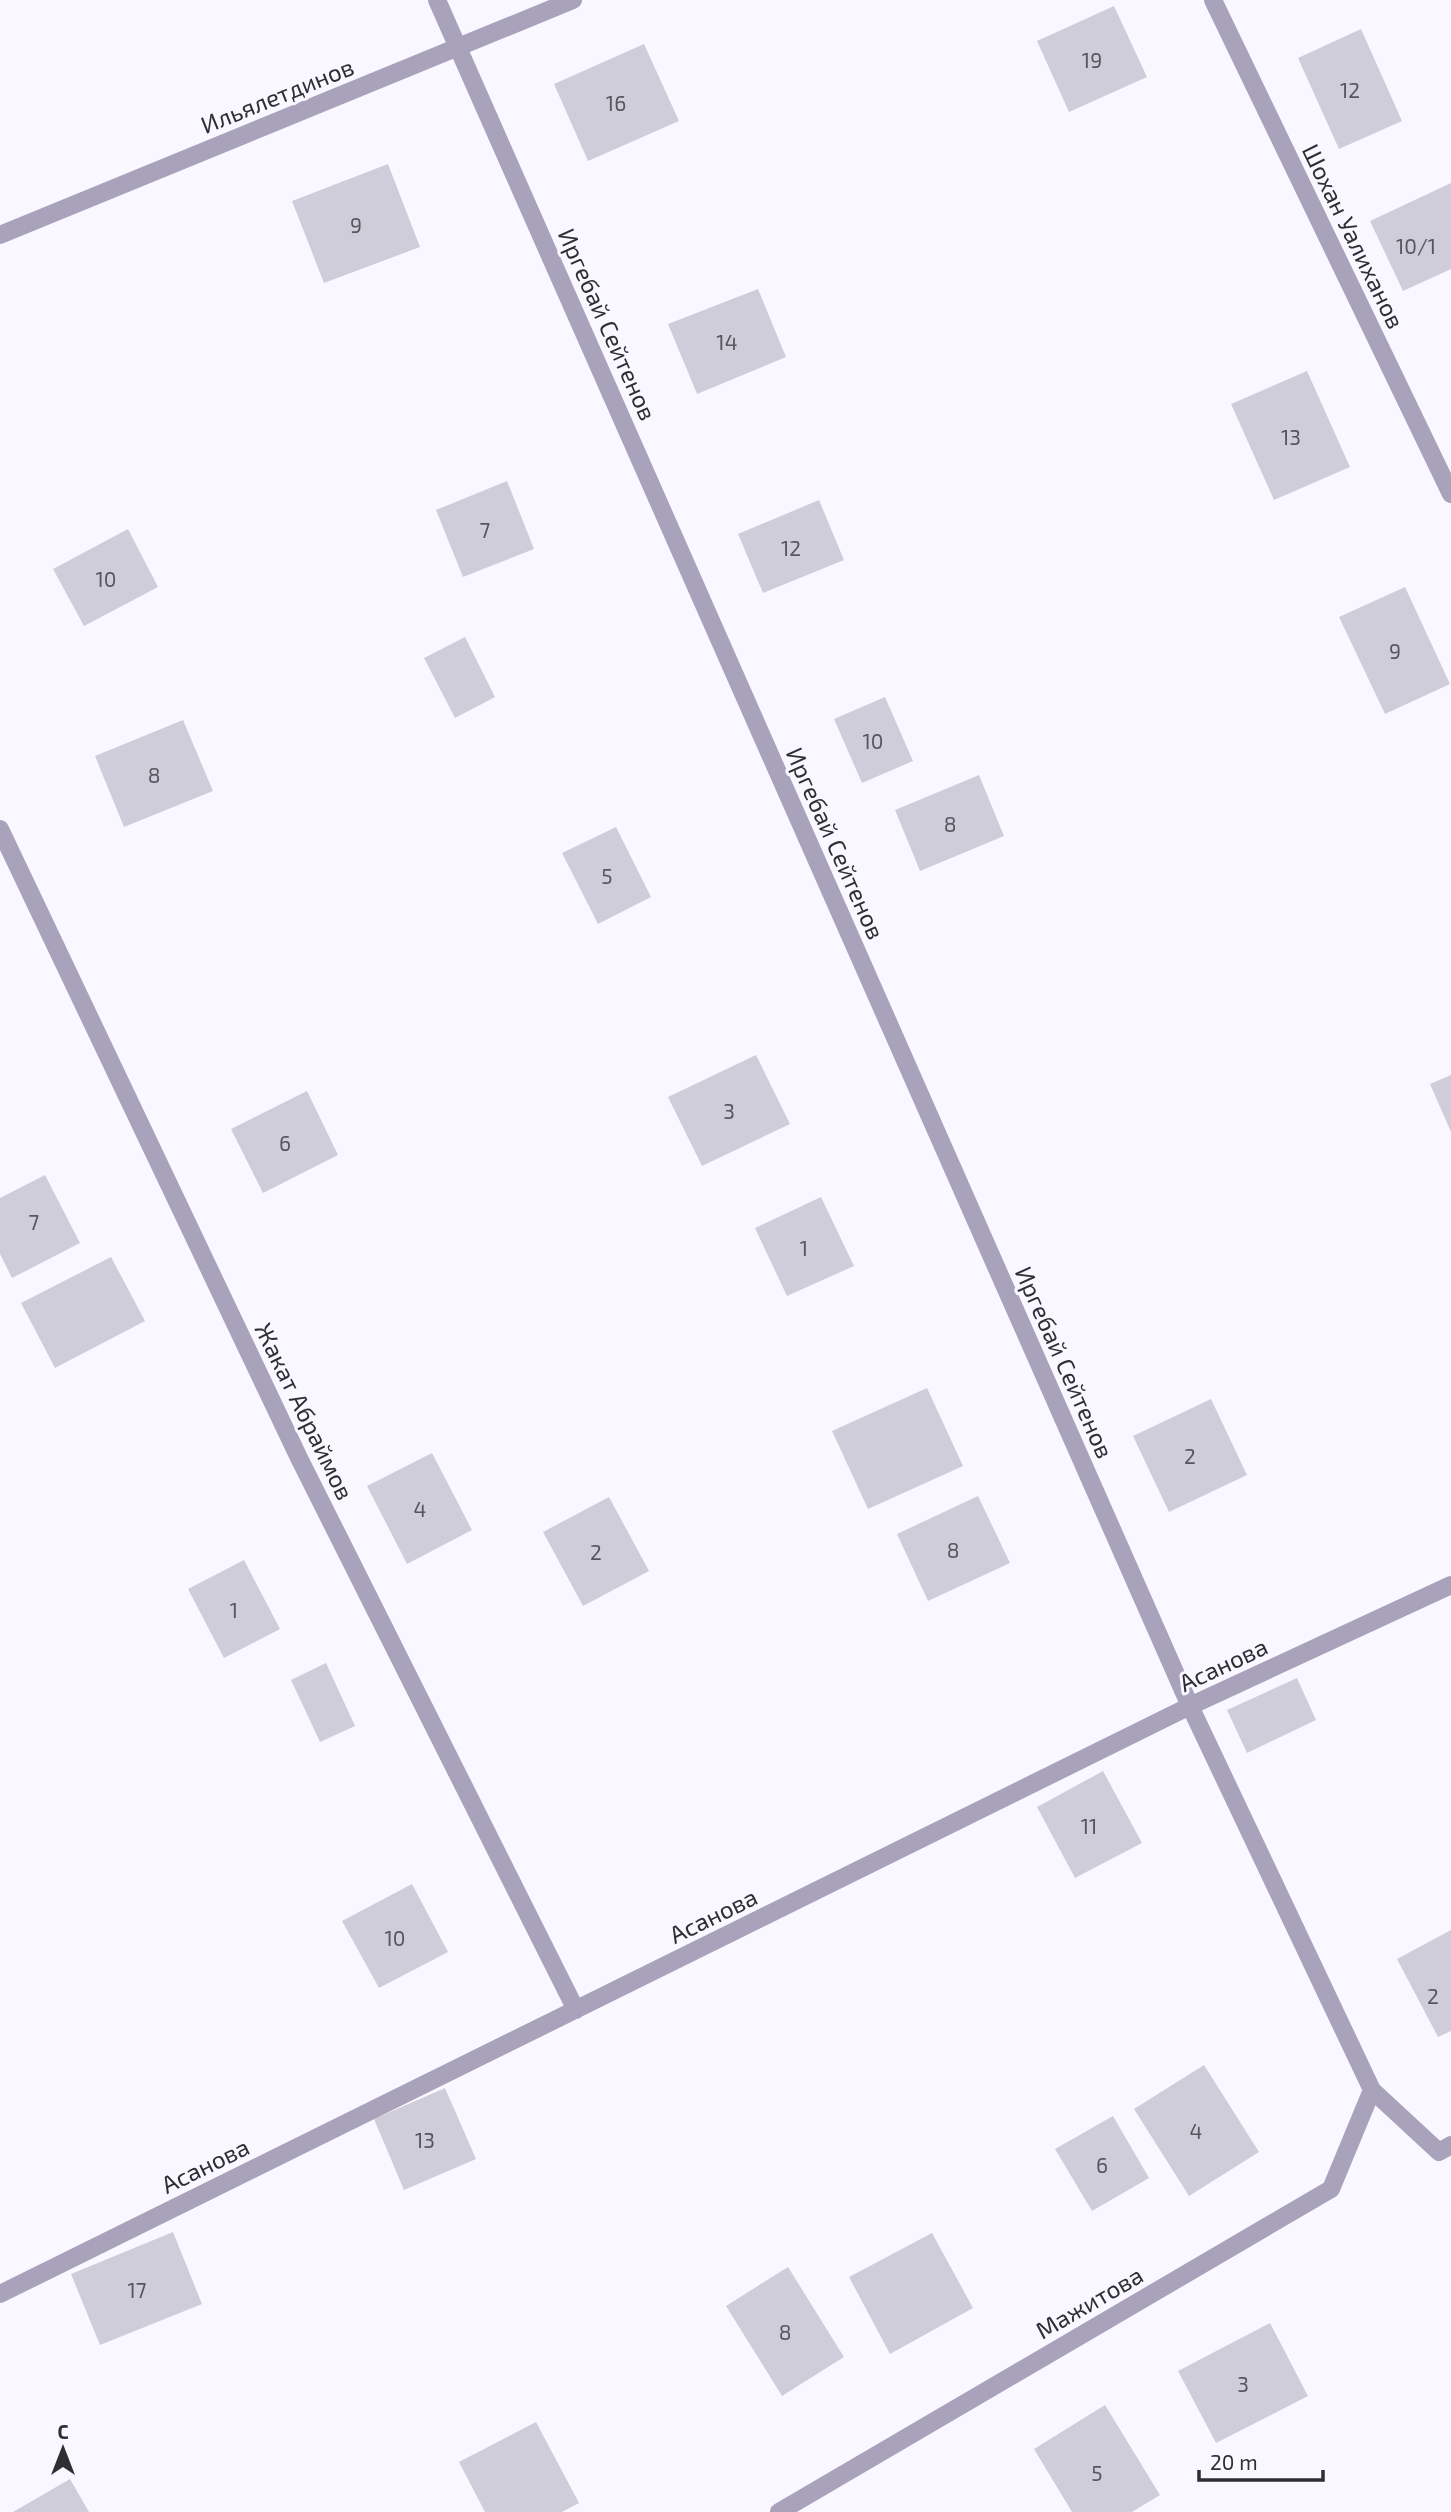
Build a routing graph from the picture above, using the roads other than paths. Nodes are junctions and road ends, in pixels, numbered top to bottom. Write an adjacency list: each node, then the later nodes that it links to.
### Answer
1 (437, 0): 4 (street, Иргебай Сейтенов)
2 (573, 0): 4 (street, Ильялетдинов)
3 (1213, 0): 6 (street, Шохан Уалиханов)
4 (458, 47): 5 (street, Ильялетдинов); 9 (street, Иргебай Сейтенов)
5 (0, 235)
6 (1451, 494)
7 (0, 829): 10 (street, Жакат Абраймов)
8 (1451, 1585): 9 (street, Асанова)
9 (1190, 1706): 10 (street, Асанова); 11 (street)
10 (576, 2010): 13 (street, Асанова)
11 (1372, 2090): 12 (street); 14 (street, Мажитова)
12 (1451, 2146)
13 (0, 2294)
14 (779, 2512)

